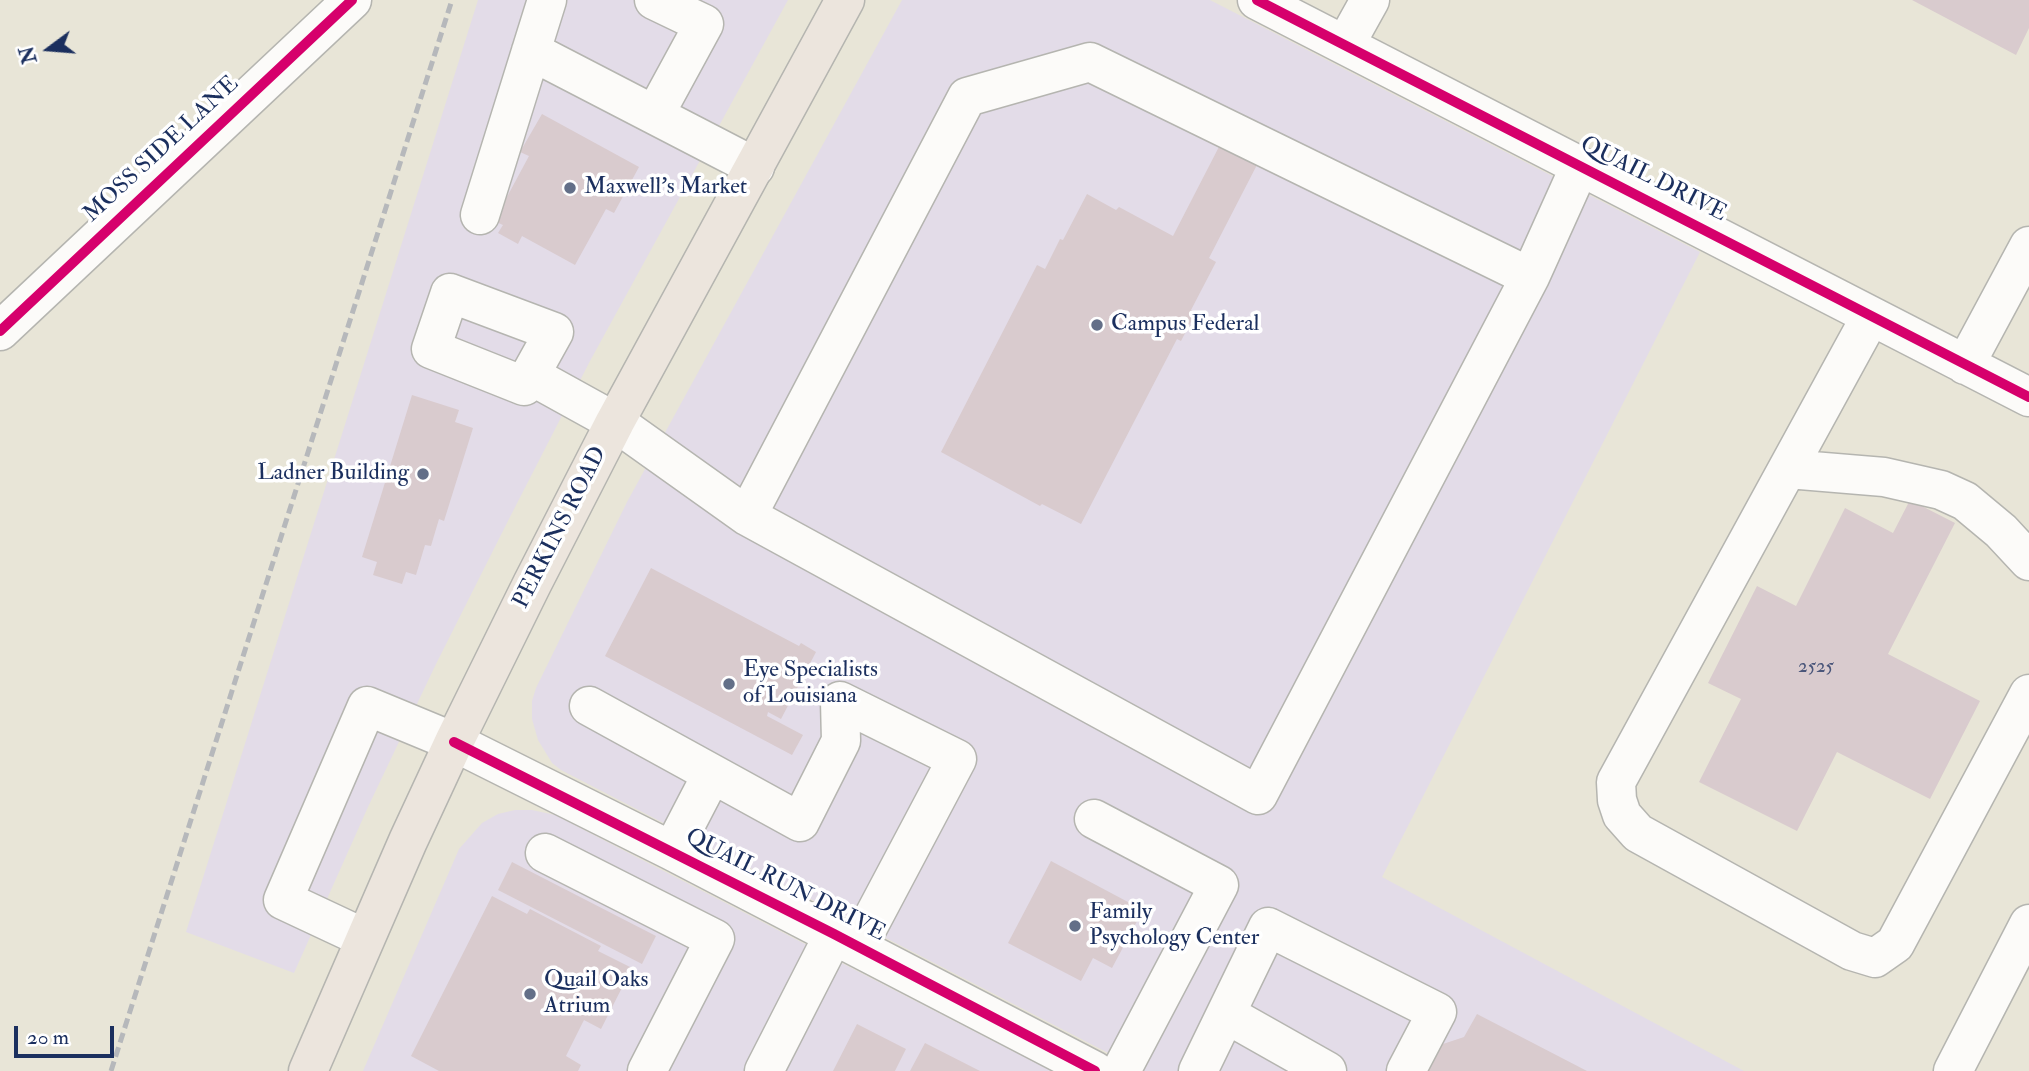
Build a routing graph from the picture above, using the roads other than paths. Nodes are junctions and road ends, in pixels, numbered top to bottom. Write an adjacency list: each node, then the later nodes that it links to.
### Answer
1 (352, 0): 16 (street, MOSS SIDE LANE)
2 (547, 0): 8 (street)
3 (654, 0): 9 (street)
4 (845, 0): 11 (main road, PERKINS ROAD)
5 (1257, 0): 7 (street, QUAIL DRIVE)
6 (1370, 0): 7 (street)
7 (1345, 45): 10 (street, QUAIL DRIVE)
8 (531, 51): 9 (street); 12 (street)
9 (655, 114): 11 (street)
10 (1580, 166): 14 (street); 15 (street, QUAIL DRIVE)
11 (755, 167): 20 (main road, PERKINS ROAD)
12 (480, 215)
13 (2029, 246): 17 (street)
14 (1530, 277): 22 (street); 22 (street)
15 (1871, 316): 17 (street, QUAIL DRIVE); 21 (street)
16 (0, 331)
17 (1965, 365): 19 (street, QUAIL DRIVE)
18 (530, 375): 20 (street)
19 (2027, 392)
20 (615, 422): 22 (street); 26 (main road, PERKINS ROAD)
21 (1788, 469): 23 (street); 24 (street)
22 (747, 516)
23 (2029, 561)
24 (2029, 694)
25 (589, 706): 27 (street)
26 (454, 742): 29 (street, QUAIL RUN DRIVE); 33 (main road, PERKINS ROAD); 33 (street, QUAIL RUN DRIVE)
27 (712, 774): 29 (street); 35 (street)
28 (1094, 819): 41 (street)
29 (672, 851): 31 (street, QUAIL RUN DRIVE)
30 (545, 853): 34 (street)
31 (743, 888): 34 (street); 35 (street, QUAIL RUN DRIVE)
32 (2029, 924): 45 (street)
33 (364, 939): 37 (main road, PERKINS ROAD)
34 (715, 939): 38 (street)
35 (846, 940): 39 (street); 40 (street, QUAIL RUN DRIVE)
36 (1226, 1014): 42 (street); 43 (street); 44 (street)
37 (308, 1071)
38 (648, 1071)
39 (764, 1071)
40 (1095, 1071)
41 (1121, 1071)
42 (1198, 1071)
43 (1327, 1071)
44 (1406, 1071)
45 (1953, 1071)

